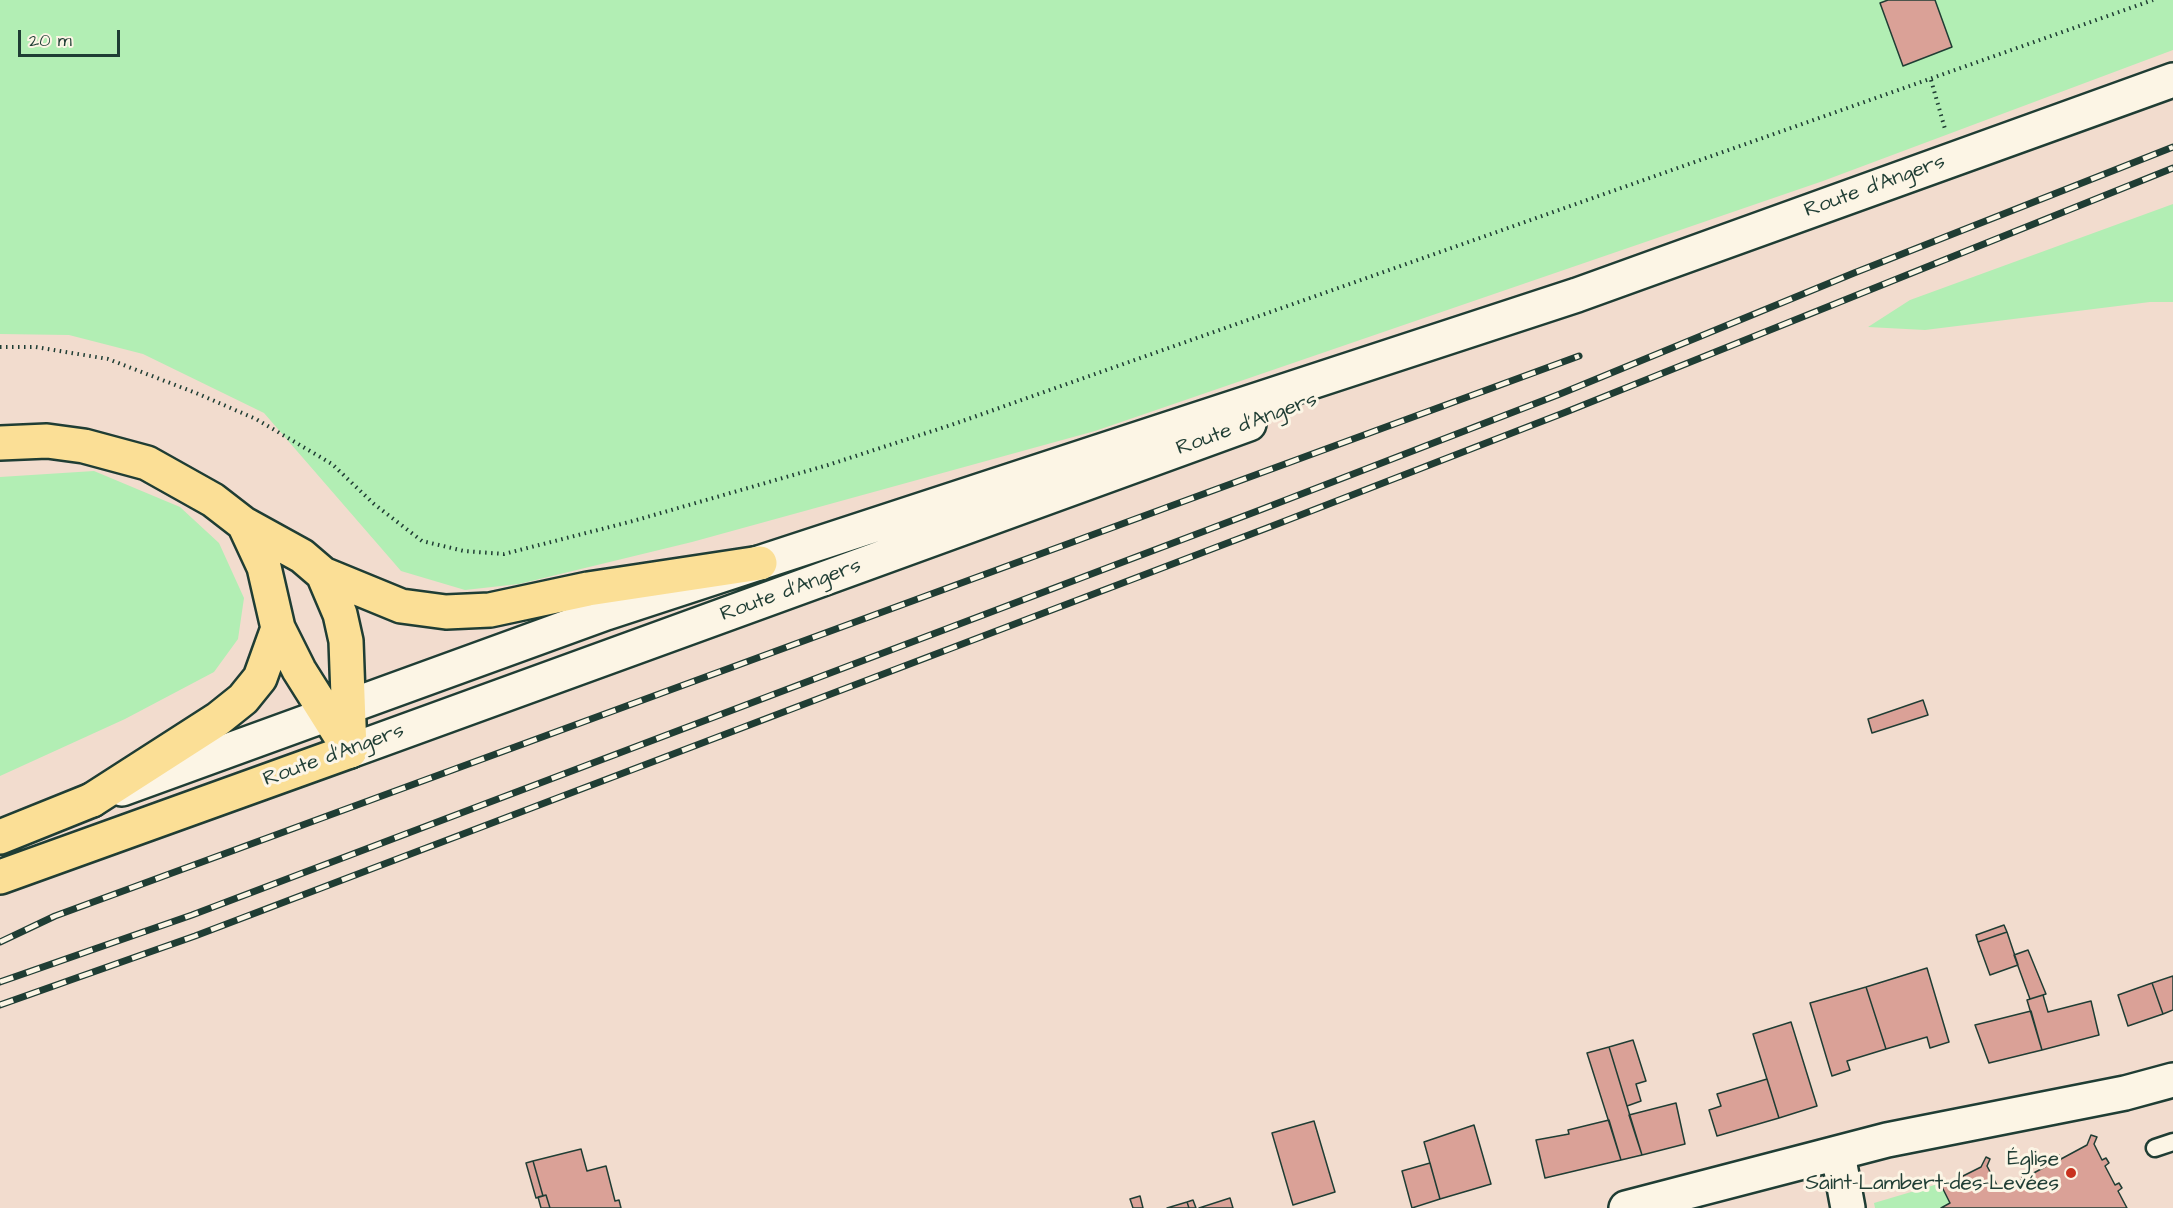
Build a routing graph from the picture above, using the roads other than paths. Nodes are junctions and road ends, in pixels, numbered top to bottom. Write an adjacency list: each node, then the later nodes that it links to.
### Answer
1 (2173, 80): 2 (main road, Route d'Angers)
2 (1577, 295): 5 (main road, Route d'Angers); 9 (main road, Route d'Angers)
3 (0, 443): 4 (main road)
4 (244, 524): 6 (main road); 7 (main road)
5 (760, 563): 6 (main road); 8 (main road, Route d'Angers)
6 (323, 574): 8 (main road)
7 (278, 628): 8 (main road); 10 (main road)
8 (337, 710): 9 (main road); 10 (main road, Route d'Angers)
9 (350, 751): 12 (main road, Route d'Angers)
10 (92, 800): 11 (main road, Route d'Angers)
11 (0, 837)
12 (0, 877)
13 (2173, 1080): 16 (main road)
14 (2173, 1142): 15 (lane)
15 (2155, 1148)
16 (1838, 1154): 17 (main road); 18 (main road)
17 (1626, 1208)
18 (1848, 1208)

